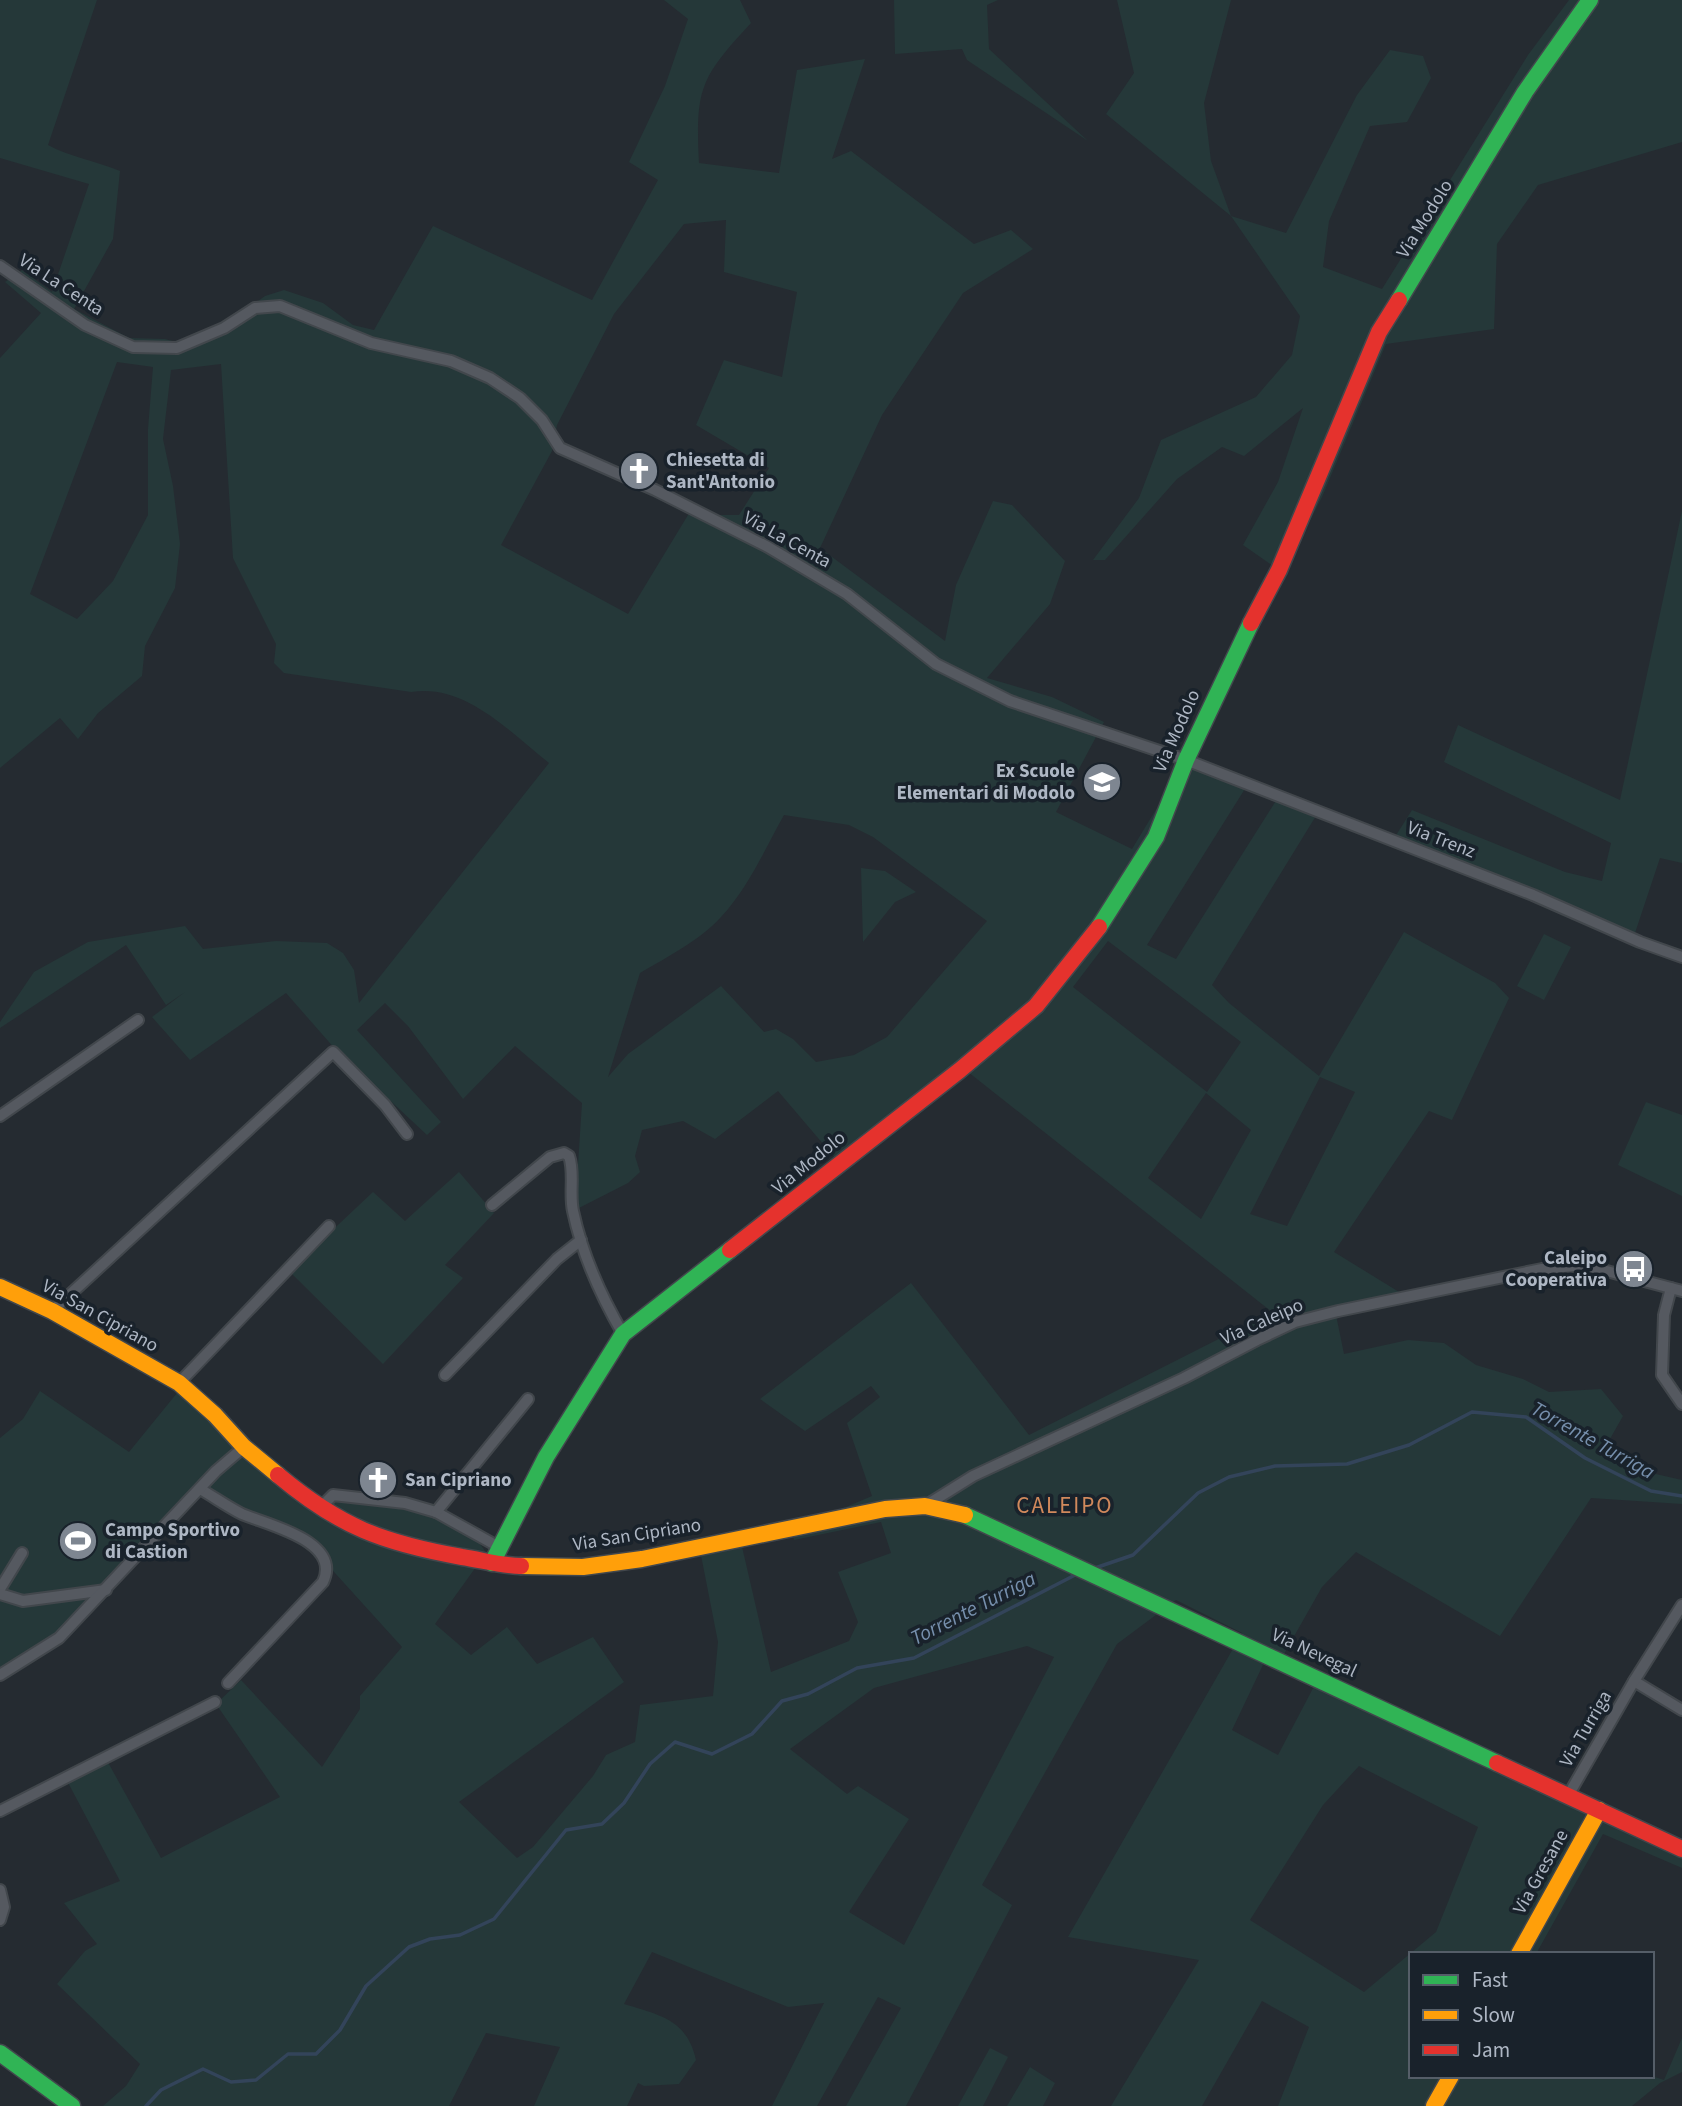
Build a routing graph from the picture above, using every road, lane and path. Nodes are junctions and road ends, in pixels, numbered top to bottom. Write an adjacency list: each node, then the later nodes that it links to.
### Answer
1 (1590, 0): 3 (street, Via Modolo)
2 (0, 267): 3 (street, Via La Centa)
3 (1186, 760): 4 (street, Via Trenz); 14 (street, Via Modolo)
4 (1682, 957)
5 (138, 1020): 6 (street)
6 (0, 1116)
7 (407, 1134): 13 (street)
8 (492, 1205): 10 (street)
9 (328, 1226): 16 (street)
10 (581, 1240): 14 (street); 15 (street)
11 (0, 1287): 13 (street, Via San Cipriano)
12 (1677, 1289): 18 (street); 21 (street, Via Caleipo)
13 (52, 1311): 16 (street, Via San Cipriano)
14 (623, 1334): 24 (street, Via Modolo)
15 (444, 1375)
16 (179, 1383): 19 (street, Via San Cipriano)
17 (528, 1399): 23 (street)
18 (1682, 1404)
19 (244, 1447): 20 (street); 22 (street, Via San Cipriano)
20 (200, 1489): 27 (street); 32 (street)
21 (925, 1506): 26 (street, Via San Cipriano); 35 (street, Via Nevegal)
22 (321, 1507): 23 (street); 26 (street, Via San Cipriano)
23 (436, 1512): 24 (street)
24 (499, 1547): 26 (street, Via Modolo)
25 (22, 1553): 28 (street)
26 (492, 1563)
27 (106, 1590): 28 (street); 30 (street)
28 (0, 1592)
29 (1682, 1605): 31 (street, Via Turriga)
30 (0, 1675)
31 (1633, 1681): 34 (street, Via Turriga); 35 (street, Via Turriga)
32 (229, 1683)
33 (215, 1702): 37 (street)
34 (1682, 1710)
35 (1569, 1794): 36 (street, Via Nevegal)
36 (1599, 1810): 38 (street, Via Nevegal); 41 (street, Via Gresane)
37 (0, 1811)
38 (1682, 1849)
39 (0, 1890): 40 (street)
40 (0, 1920)
41 (1521, 1952)
42 (0, 2053): 44 (street)
43 (1450, 2078): 45 (street)
44 (61, 2103)
45 (1434, 2106)

